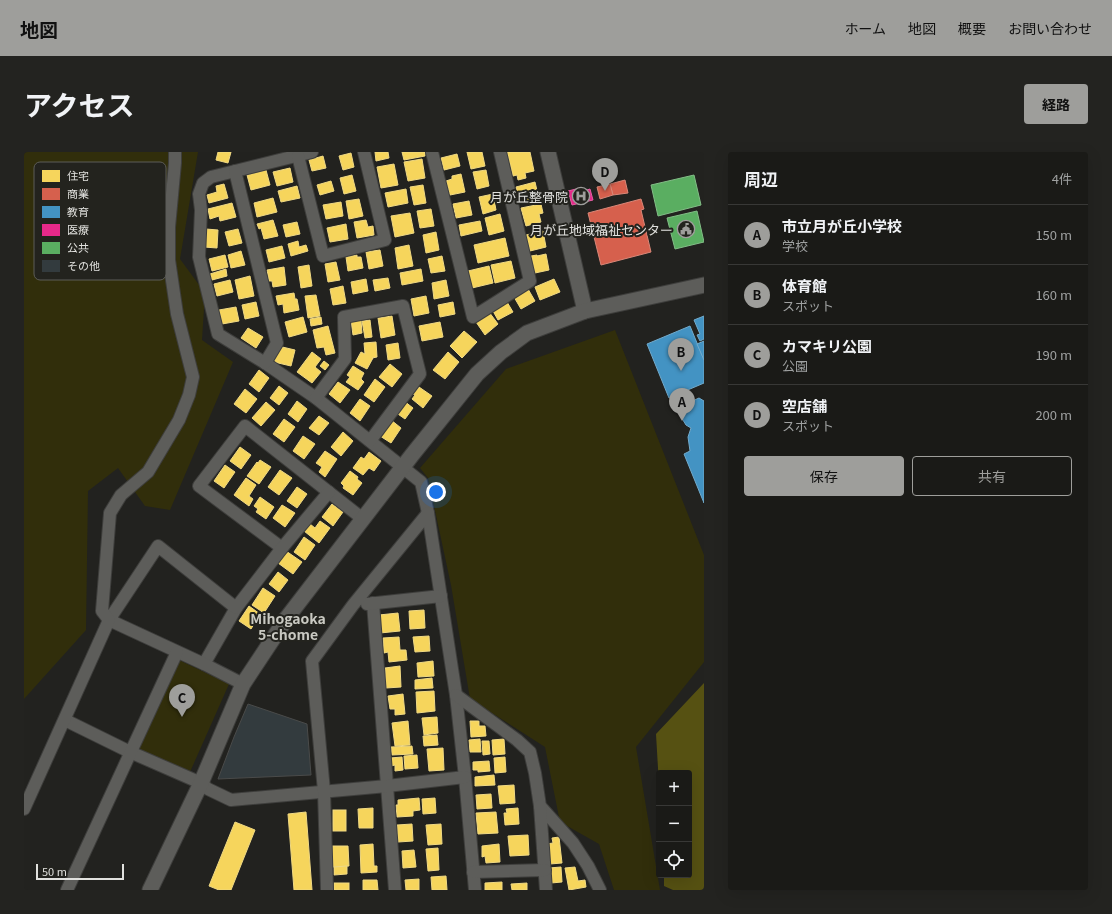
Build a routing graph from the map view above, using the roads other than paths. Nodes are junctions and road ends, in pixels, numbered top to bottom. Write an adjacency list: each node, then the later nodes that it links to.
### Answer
1 (175, 152): 23 (street)
2 (312, 152): 7 (street)
3 (364, 152): 7 (street)
4 (432, 152): 5 (street)
5 (500, 152)
6 (548, 152): 10 (street)
7 (298, 156): 8 (street)
8 (235, 171): 11 (street); 11 (street)
9 (704, 285): 10 (street)
10 (585, 311): 14 (street)
11 (265, 363): 12 (street)
12 (316, 398): 13 (street); 13 (street)
13 (370, 441): 14 (street)
14 (403, 467): 16 (street); 17 (street)
15 (329, 492): 17 (street); 18 (street); 18 (street)
16 (428, 513): 19 (street); 21 (street)
17 (364, 519): 26 (street)
18 (282, 548): 22 (street)
19 (441, 596): 20 (street); 27 (street)
20 (374, 603): 21 (street); 32 (street)
21 (354, 605): 33 (street)
22 (236, 608): 23 (street); 25 (street)
23 (109, 620): 24 (street); 28 (street)
24 (177, 652): 25 (street); 29 (street)
25 (204, 664): 26 (street)
26 (243, 684): 31 (street)
27 (456, 695): 30 (street); 34 (street)
28 (65, 720): 29 (street); 35 (street)
29 (130, 752): 31 (street); 38 (street)
30 (465, 777): 32 (street); 37 (street)
31 (201, 783): 33 (street); 39 (street)
32 (387, 786): 33 (street); 41 (street)
33 (324, 791): 40 (street)
34 (540, 806): 36 (street); 44 (street)
35 (24, 809)
36 (544, 870): 37 (street); 43 (street)
37 (473, 872): 42 (street)
38 (67, 890)
39 (150, 890)
40 (327, 890)
41 (395, 890)
42 (475, 890)
43 (546, 890)
44 (600, 890)

